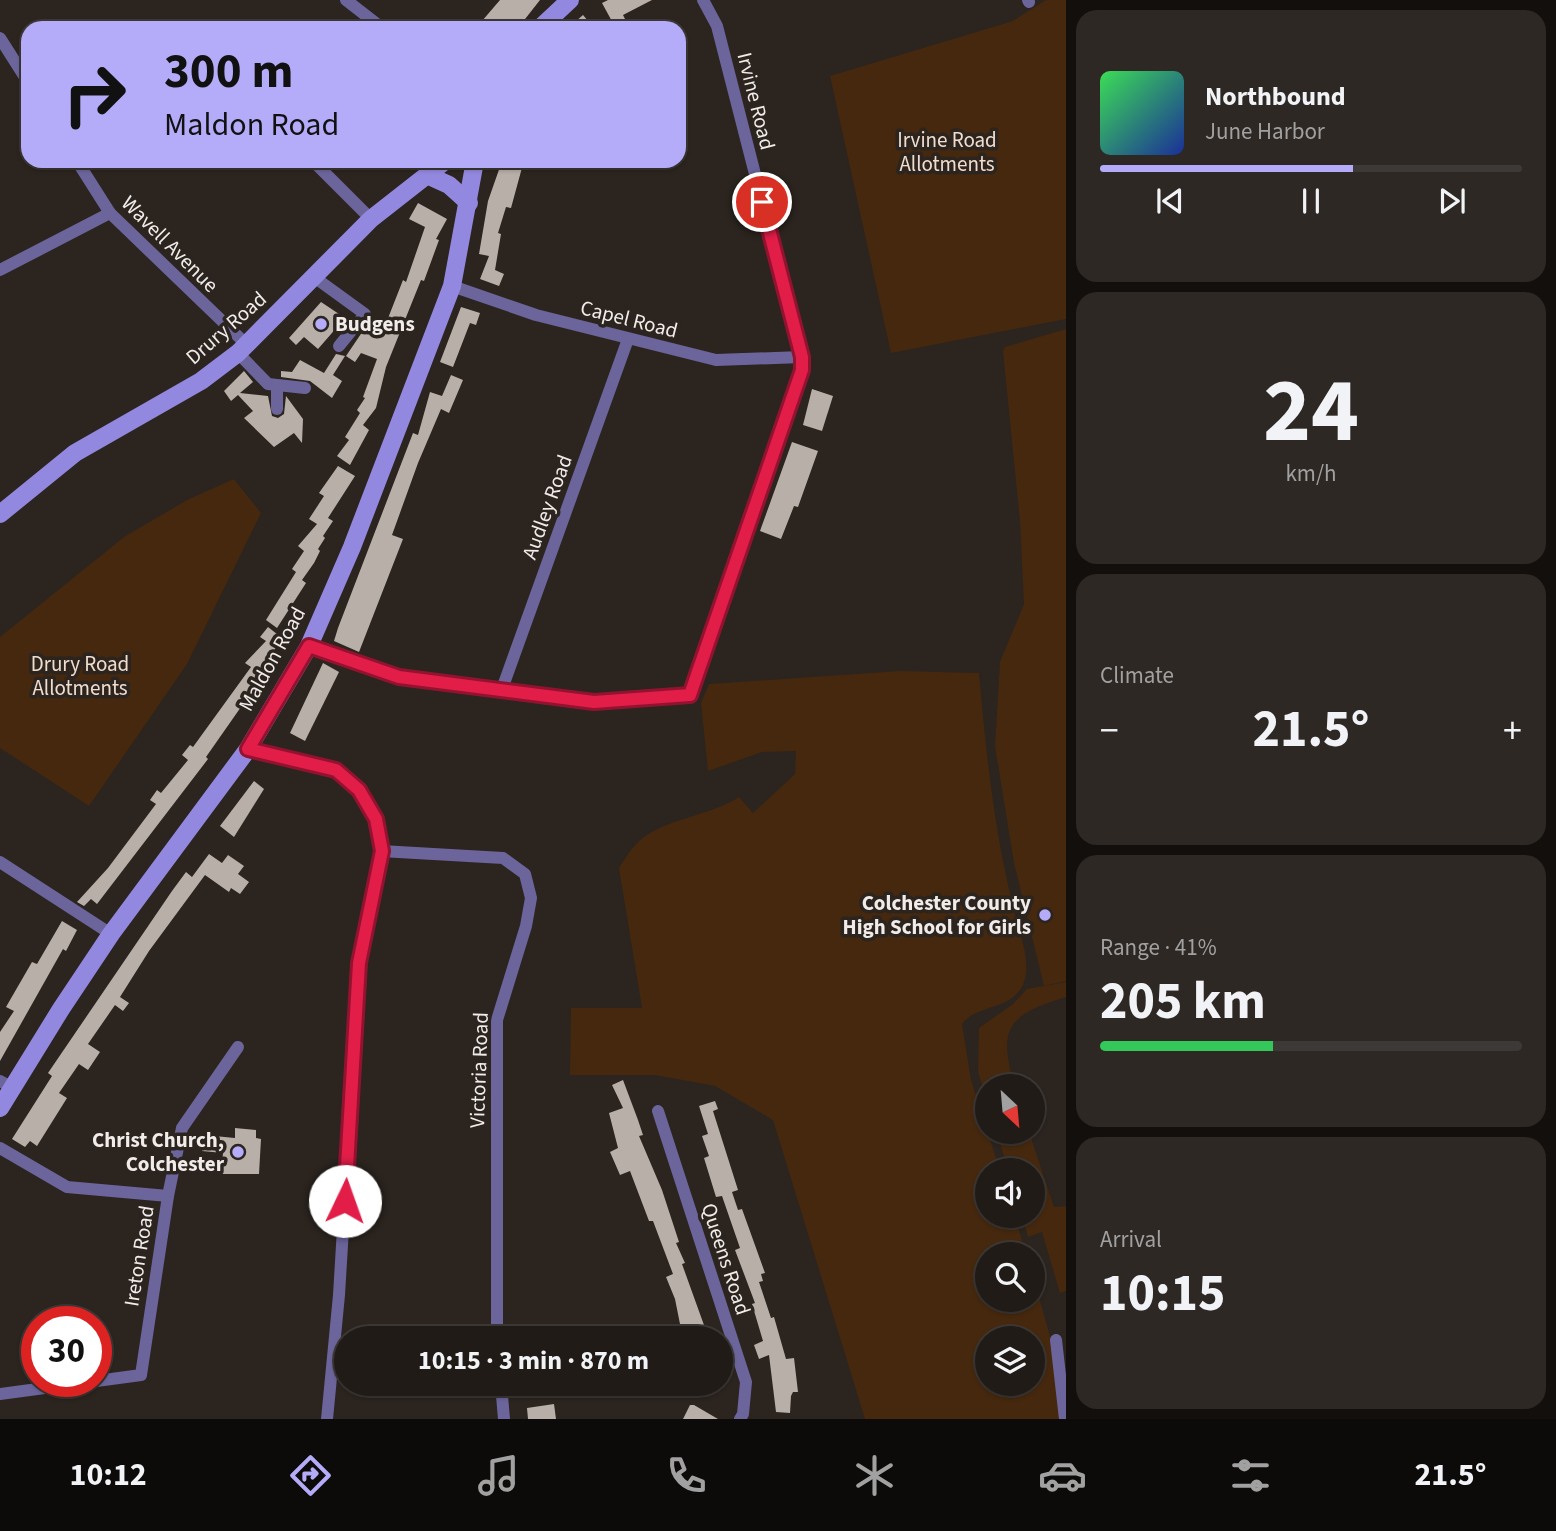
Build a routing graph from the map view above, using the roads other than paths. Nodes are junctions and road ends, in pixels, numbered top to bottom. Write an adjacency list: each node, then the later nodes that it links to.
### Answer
1 (346, 0): 4 (street)
2 (570, 0): 5 (main road)
3 (703, 0): 22 (street, Irvine Road)
4 (373, 21)
5 (548, 21)
6 (0, 38): 7 (street)
7 (21, 71)
8 (81, 168): 14 (street, Wavell Avenue)
9 (320, 168): 15 (street)
10 (436, 168): 12 (main road, Drury Road)
11 (473, 169): 13 (main road, Maldon Road)
12 (427, 175): 13 (main road); 15 (main road, Drury Road)
13 (469, 203): 18 (main road, Maldon Road)
14 (110, 214): 16 (street); 21 (street, Wavell Avenue)
15 (371, 219): 17 (main road, Drury Road)
16 (0, 271)
17 (314, 277): 20 (street); 21 (main road, Drury Road)
18 (452, 286): 19 (street, Capel Road); 27 (main road, Maldon Road)
19 (628, 339): 22 (street, Capel Road); 28 (street, Audley Road)
20 (339, 346)
21 (242, 349): 23 (street, Wavell Avenue); 26 (main road, Drury Road)
22 (802, 357): 28 (street, Irvine Road)
23 (277, 386): 24 (street); 25 (street)
24 (305, 388)
25 (277, 409)
26 (0, 514)
27 (309, 646): 28 (street); 29 (main road, Maldon Road)
28 (502, 689)
29 (248, 749): 30 (street); 32 (main road, Maldon Road)
30 (382, 851): 39 (street, Victoria Road); 43 (street)
31 (0, 862): 32 (street)
32 (111, 934): 34 (main road, Maldon Road)
33 (238, 1047): 38 (street)
34 (6, 1084): 35 (main road, Maldon Road)
35 (0, 1108)
36 (658, 1111): 45 (street, Queens Road)
37 (0, 1148): 38 (street, Ireton Road)
38 (168, 1196): 41 (street, Ireton Road)
39 (497, 1326)
40 (1056, 1340): 46 (street)
41 (0, 1394)
42 (502, 1396): 44 (street)
43 (327, 1419)
44 (504, 1419)
45 (740, 1419)
46 (1065, 1419)

